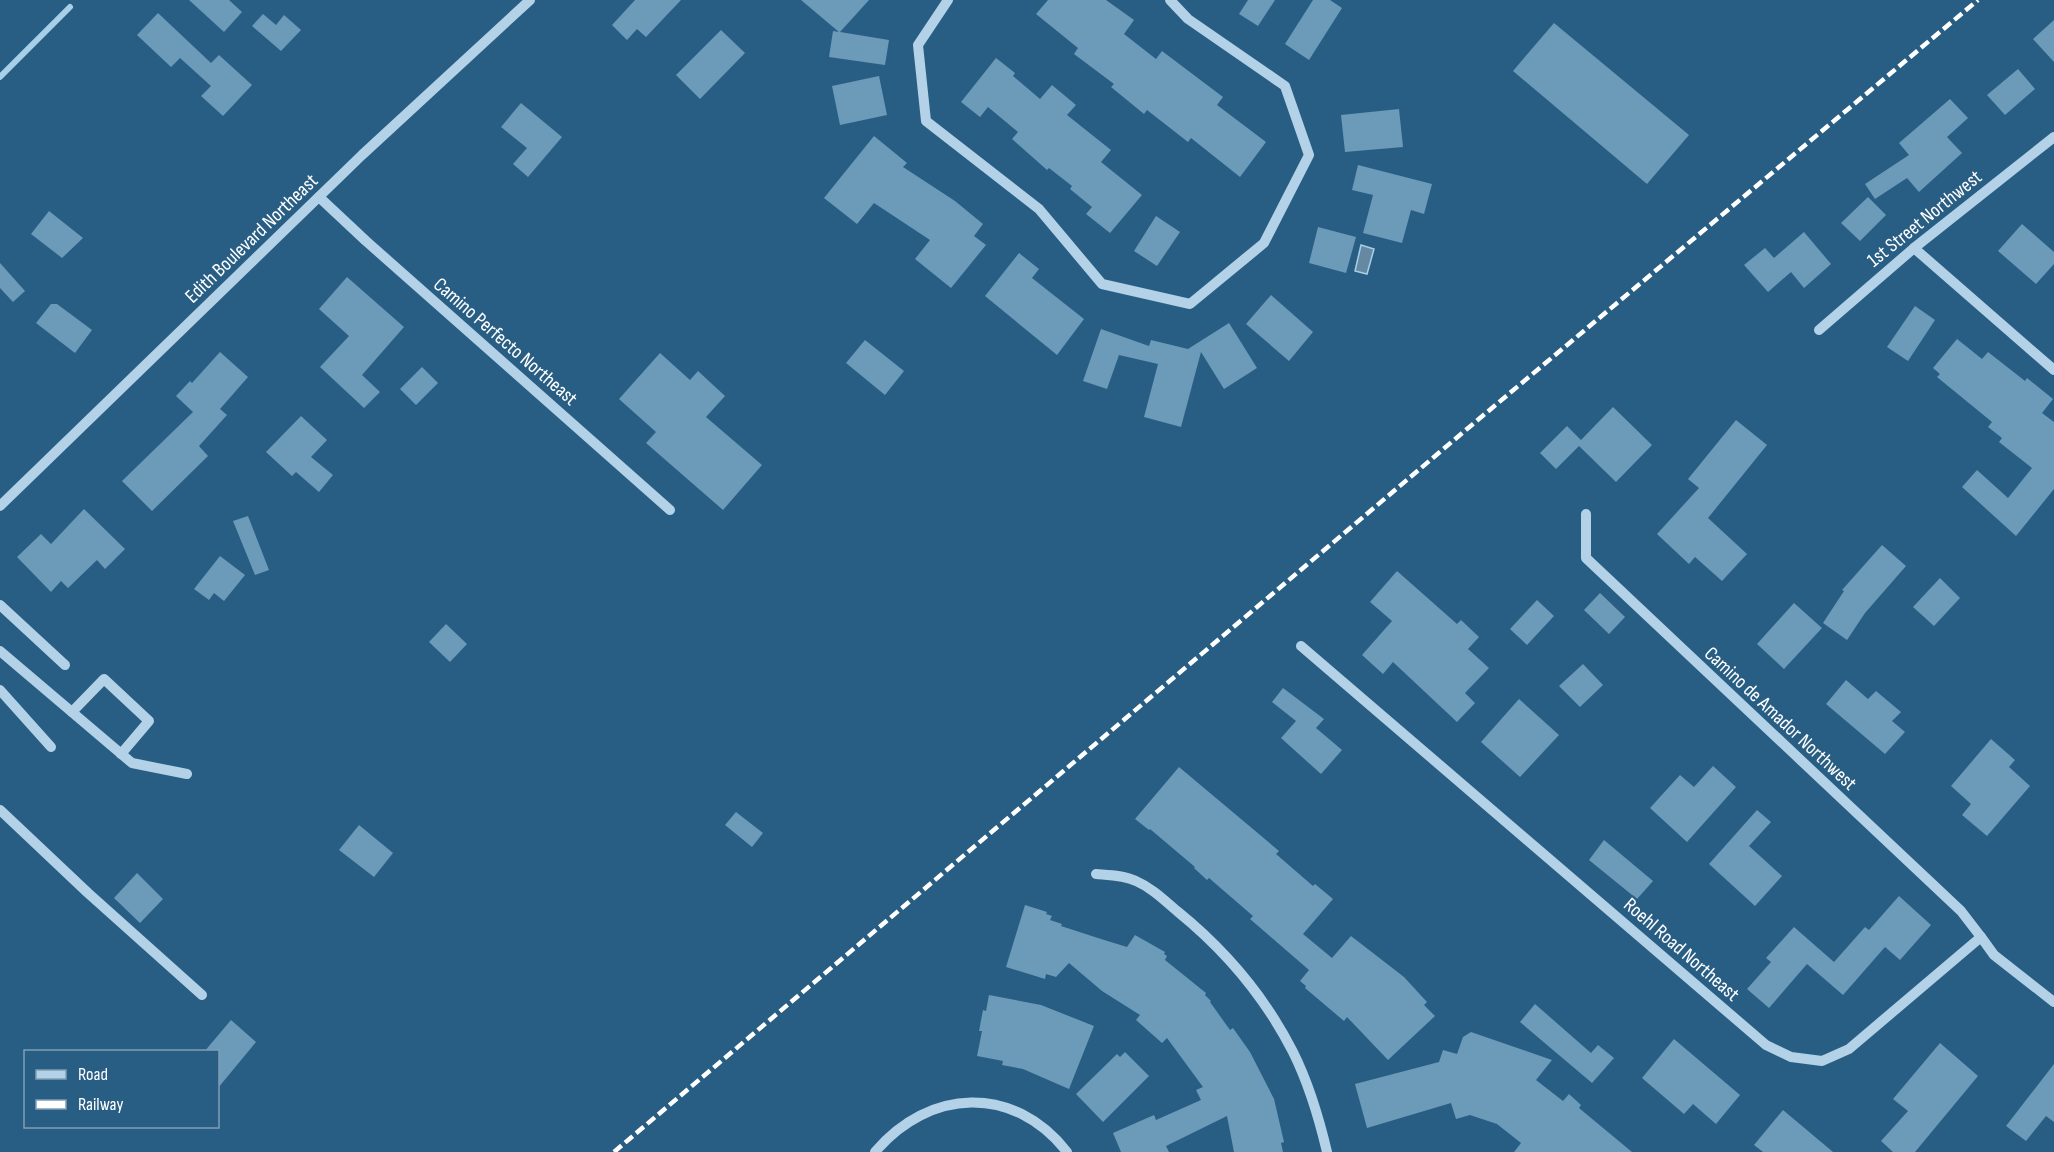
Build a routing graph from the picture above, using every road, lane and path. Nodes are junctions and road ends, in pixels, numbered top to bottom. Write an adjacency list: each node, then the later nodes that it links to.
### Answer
1 (530, 0): 5 (street, Edith Boulevard Northeast)
2 (948, 0): 3 (street)
3 (1170, 0)
4 (2054, 137): 6 (street, 1st Street Northwest)
5 (319, 197): 9 (street, Edith Boulevard Northeast); 10 (street, Camino Perfecto Northeast)
6 (1914, 248): 7 (street, 1st Street Northwest); 8 (street)
7 (1819, 330)
8 (2054, 370)
9 (0, 506)
10 (670, 510)
11 (1586, 514): 23 (street, Camino de Amador Northwest)
12 (0, 605): 15 (street)
13 (1301, 646): 23 (street, Roehl Road Northeast)
14 (0, 651): 17 (street)
15 (65, 665)
16 (0, 690): 18 (street)
17 (72, 712): 19 (street); 19 (street)
18 (51, 747)
19 (121, 754): 20 (street)
20 (187, 774)
21 (0, 810): 24 (street)
22 (1096, 874): 28 (street)
23 (1982, 937): 25 (street)
24 (202, 995)
25 (2054, 1002)
26 (875, 1152): 27 (street)
27 (1066, 1152)
28 (1327, 1152)

